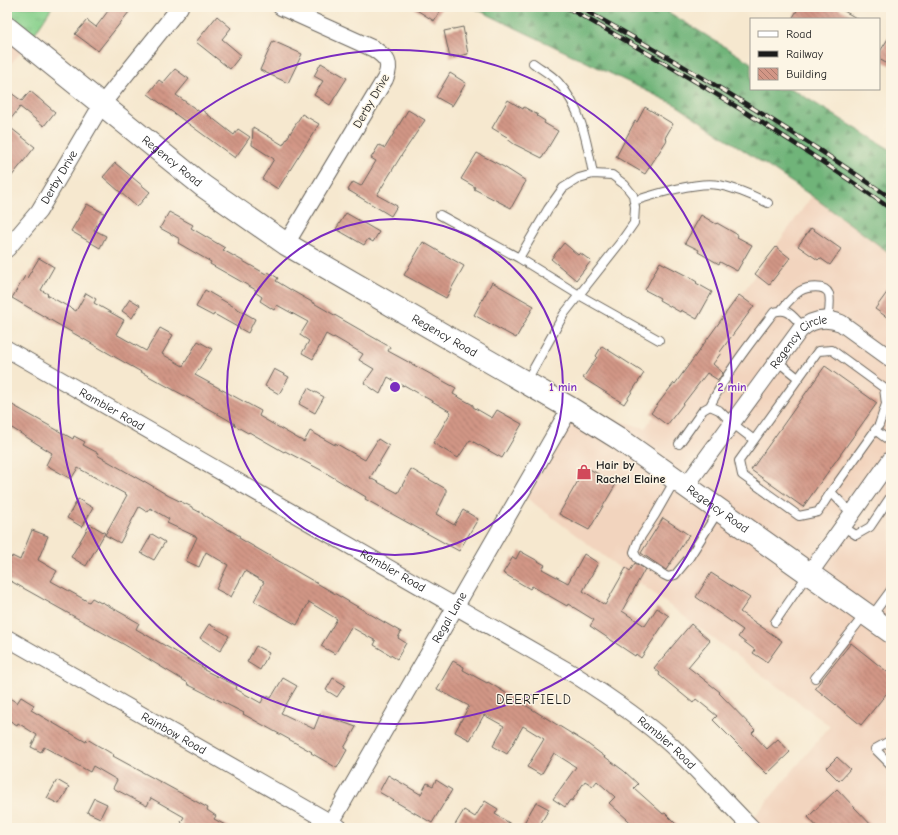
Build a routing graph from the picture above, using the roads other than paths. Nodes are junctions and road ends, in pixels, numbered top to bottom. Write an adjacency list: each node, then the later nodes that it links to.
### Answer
1 (180, 7): 5 (street, Derby Drive)
2 (281, 7): 10 (street, Derby Drive)
3 (7, 28): 5 (street, Regency Road)
4 (532, 63): 6 (lane)
5 (102, 104): 10 (street, Regency Road); 11 (street, Derby Drive)
6 (593, 174): 7 (lane); 12 (lane)
7 (634, 201): 8 (lane); 13 (lane)
8 (768, 203)
9 (440, 215): 12 (lane)
10 (286, 244): 22 (street, Regency Road)
11 (7, 249)
12 (519, 258): 13 (lane)
13 (579, 296): 17 (lane); 22 (lane)
14 (782, 309): 15 (lane); 16 (lane); 23 (lane)
15 (828, 320): 16 (street, Regency Circle); 19 (street, Regency Circle)
16 (804, 327): 20 (street, Regency Circle)
17 (659, 340)
18 (7, 350): 38 (street, Rambler Road)
19 (891, 359)
20 (777, 361): 21 (lane); 25 (street, Regency Circle)
21 (798, 378): 26 (lane); 27 (lane)
22 (526, 382): 24 (street, Regency Road)
23 (710, 406): 25 (lane); 29 (lane)
24 (570, 408): 31 (street, Regency Road); 38 (street, Regal Lane)
25 (732, 423): 27 (lane); 31 (street, Regency Circle)
26 (875, 430): 28 (lane); 32 (lane)
27 (754, 440): 32 (lane)
28 (891, 442)
29 (679, 444)
30 (891, 459): 35 (street)
31 (681, 482): 34 (street, Regency Road); 34 (lane)
32 (831, 492): 35 (lane)
33 (891, 496): 35 (lane)
34 (719, 510): 36 (street, Regency Road)
35 (847, 520): 36 (street)
36 (809, 574): 39 (street, Regency Road); 40 (lane)
37 (891, 590): 39 (lane)
38 (455, 606): 46 (street, Regal Lane); 47 (street, Rambler Road)
39 (868, 616): 41 (street, Regency Road); 43 (lane)
40 (775, 622)
41 (891, 632)
42 (7, 638): 46 (street, Rainbow Road)
43 (815, 678)
44 (891, 740): 45 (lane)
45 (891, 765)
46 (333, 826)
47 (752, 828)

